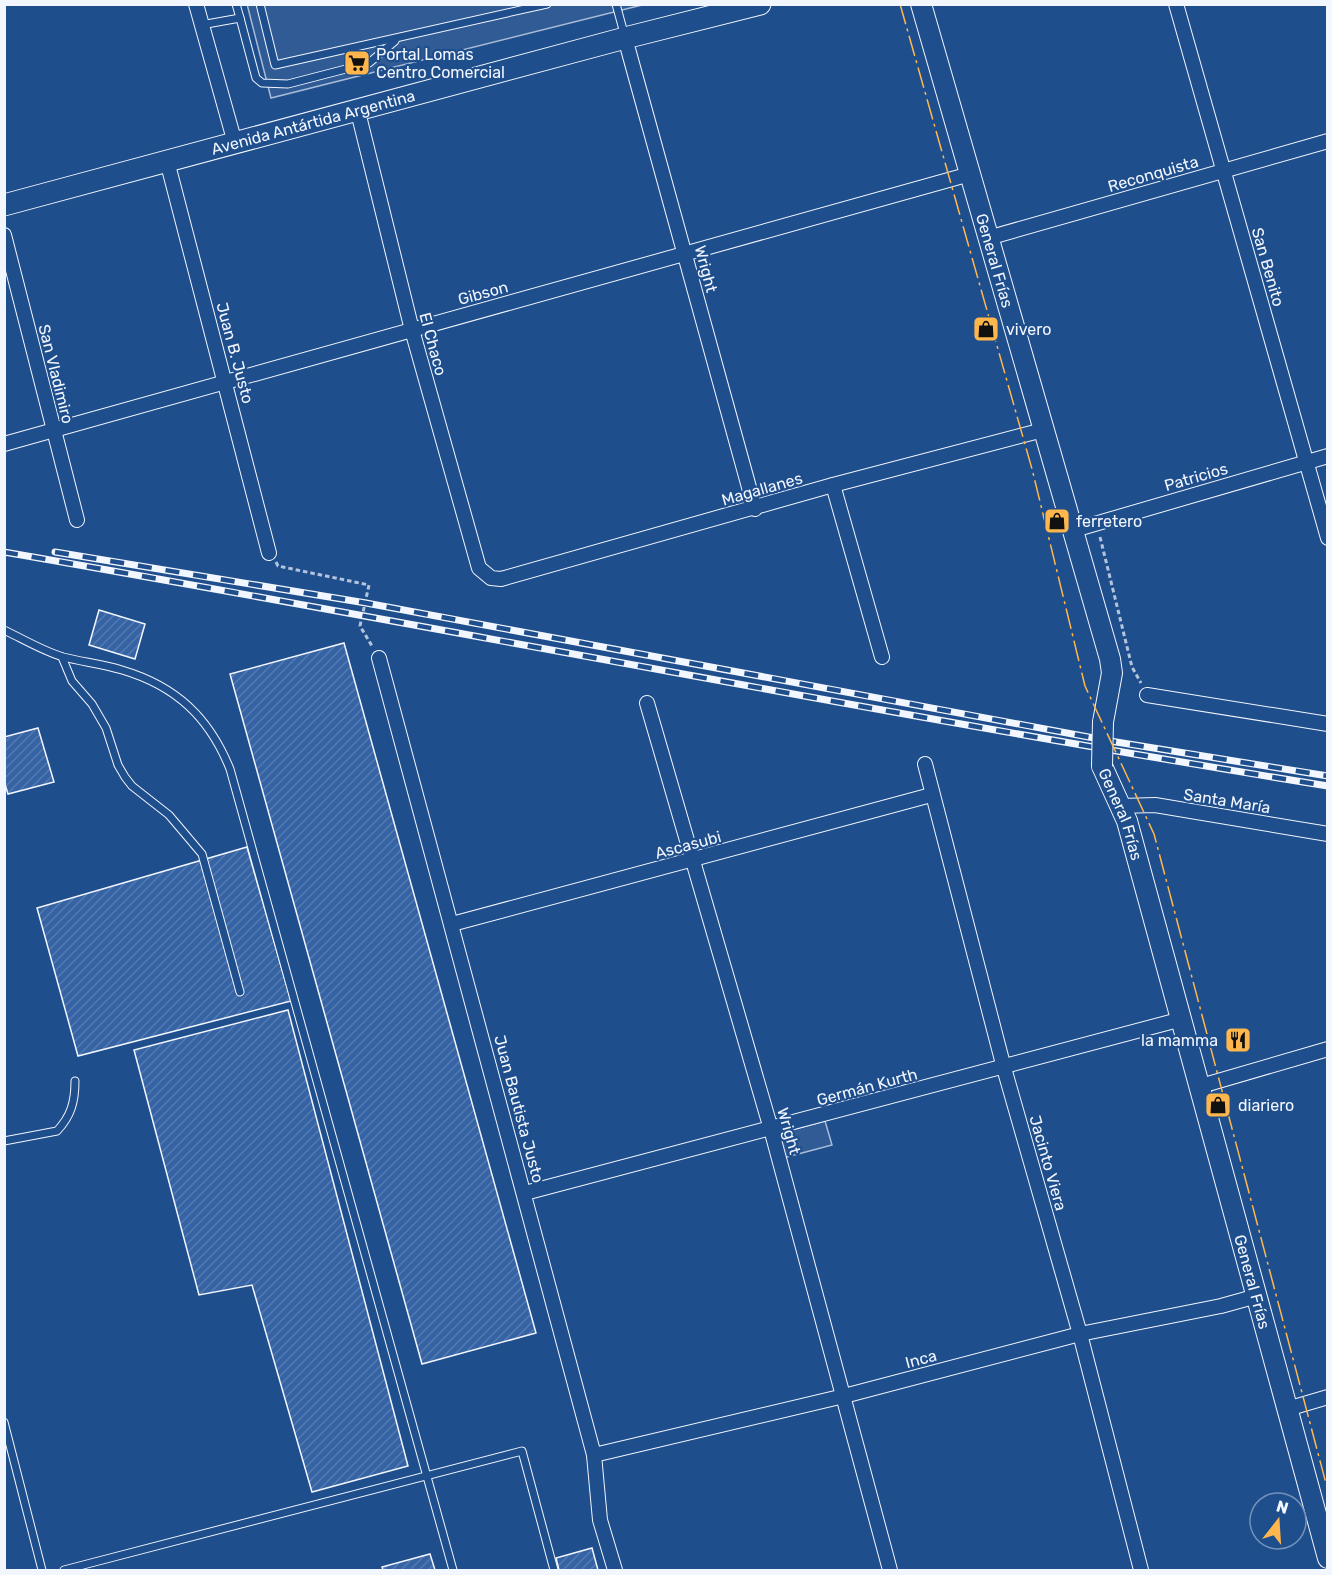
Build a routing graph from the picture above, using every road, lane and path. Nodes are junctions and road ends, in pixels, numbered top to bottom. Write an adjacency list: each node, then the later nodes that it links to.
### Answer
1 (196, 4): 10 (street)
2 (236, 4): 9 (lane)
3 (260, 4): 12 (lane)
4 (547, 4): 12 (lane)
5 (616, 4): 11 (lane)
6 (760, 4): 11 (main road, Avenida Antártida Argentina)
7 (921, 4): 18 (main road, General Frías)
8 (1176, 4): 17 (street, San Benito)
9 (240, 18): 10 (lane); 12 (lane)
10 (201, 25): 15 (street)
11 (625, 38): 13 (main road, Avenida Antártida Argentina); 22 (street, Wright)
12 (396, 39)
13 (358, 112): 15 (main road, Avenida Antártida Argentina); 23 (street, El Chaco)
14 (1328, 141): 17 (street, Reconquista)
15 (235, 143): 16 (main road, Avenida Antártida Argentina)
16 (167, 161): 19 (main road, Avenida Antártida Argentina); 24 (street, Juan B. Justo)
17 (1224, 171): 21 (street, Reconquista); 29 (street, San Benito)
18 (970, 174): 21 (main road, General Frías); 22 (street, Gibson)
19 (4, 204)
20 (4, 235): 26 (street, San Vladimiro)
21 (988, 238): 25 (main road, General Frías)
22 (685, 255): 23 (street, Gibson); 31 (street, Wright)
23 (412, 330): 24 (street, Gibson); 37 (street, El Chaco)
24 (225, 382): 26 (street, Gibson); 36 (street, Juan B. Justo)
25 (1043, 430): 30 (street, Magallanes); 34 (main road, General Frías)
26 (54, 431): 27 (street, Gibson); 32 (street, San Vladimiro)
27 (4, 444)
28 (1328, 456): 29 (street, Patricios)
29 (1305, 463): 33 (street, Patricios); 35 (street, San Benito)
30 (833, 486): 31 (street, Magallanes); 40 (street)
31 (755, 509): 37 (street, Magallanes)
32 (77, 520)
33 (1096, 523): 34 (street, Patricios); 42 (path)
34 (1074, 530): 47 (main road, General Frías, bridge)
35 (1328, 538)
36 (269, 553): 41 (path)
37 (490, 578)
38 (4, 630): 39 (lane)
39 (62, 657): 51 (lane); 67 (lane)
40 (882, 657)
41 (379, 658): 50 (street, Juan Bautista Justo)
42 (1147, 695): 44 (street)
43 (646, 703): 49 (street, Wright)
44 (1328, 724)
45 (925, 764): 46 (street, Jacinto Viera)
46 (931, 795): 49 (street, Ascasubi); 54 (street, Jacinto Viera)
47 (1121, 806): 48 (street, Santa María); 52 (main road, General Frías)
48 (1328, 834)
49 (694, 861): 50 (street, Ascasubi); 57 (street, Wright)
50 (452, 924): 59 (street, Juan Bautista Justo)
51 (240, 992)
52 (1182, 1019): 54 (street, Germán Kurth); 56 (main road, General Frías)
53 (1328, 1049): 56 (street)
54 (1004, 1068): 57 (street, Germán Kurth); 61 (street, Jacinto Viera)
55 (75, 1081): 58 (lane)
56 (1202, 1086): 60 (main road, General Frías)
57 (771, 1129): 59 (street, Germán Kurth); 62 (street, Wright)
58 (4, 1141)
59 (525, 1193): 66 (street, Juan Bautista Justo)
60 (1257, 1296): 61 (street, Inca); 64 (main road, General Frías)
61 (1080, 1334): 62 (street, Inca); 75 (street, Jacinto Viera)
62 (844, 1396): 66 (street, Inca); 74 (street, Wright)
63 (1328, 1397): 64 (street)
64 (1287, 1409): 68 (main road, General Frías)
65 (5, 1425): 69 (lane)
66 (594, 1455): 73 (street, Juan Bautista Justo)
67 (428, 1476): 70 (lane); 71 (lane); 72 (lane)
68 (1328, 1558)
69 (42, 1570)
70 (64, 1570)
71 (453, 1570)
72 (554, 1570)
73 (615, 1570)
74 (890, 1570)
75 (1141, 1570)

